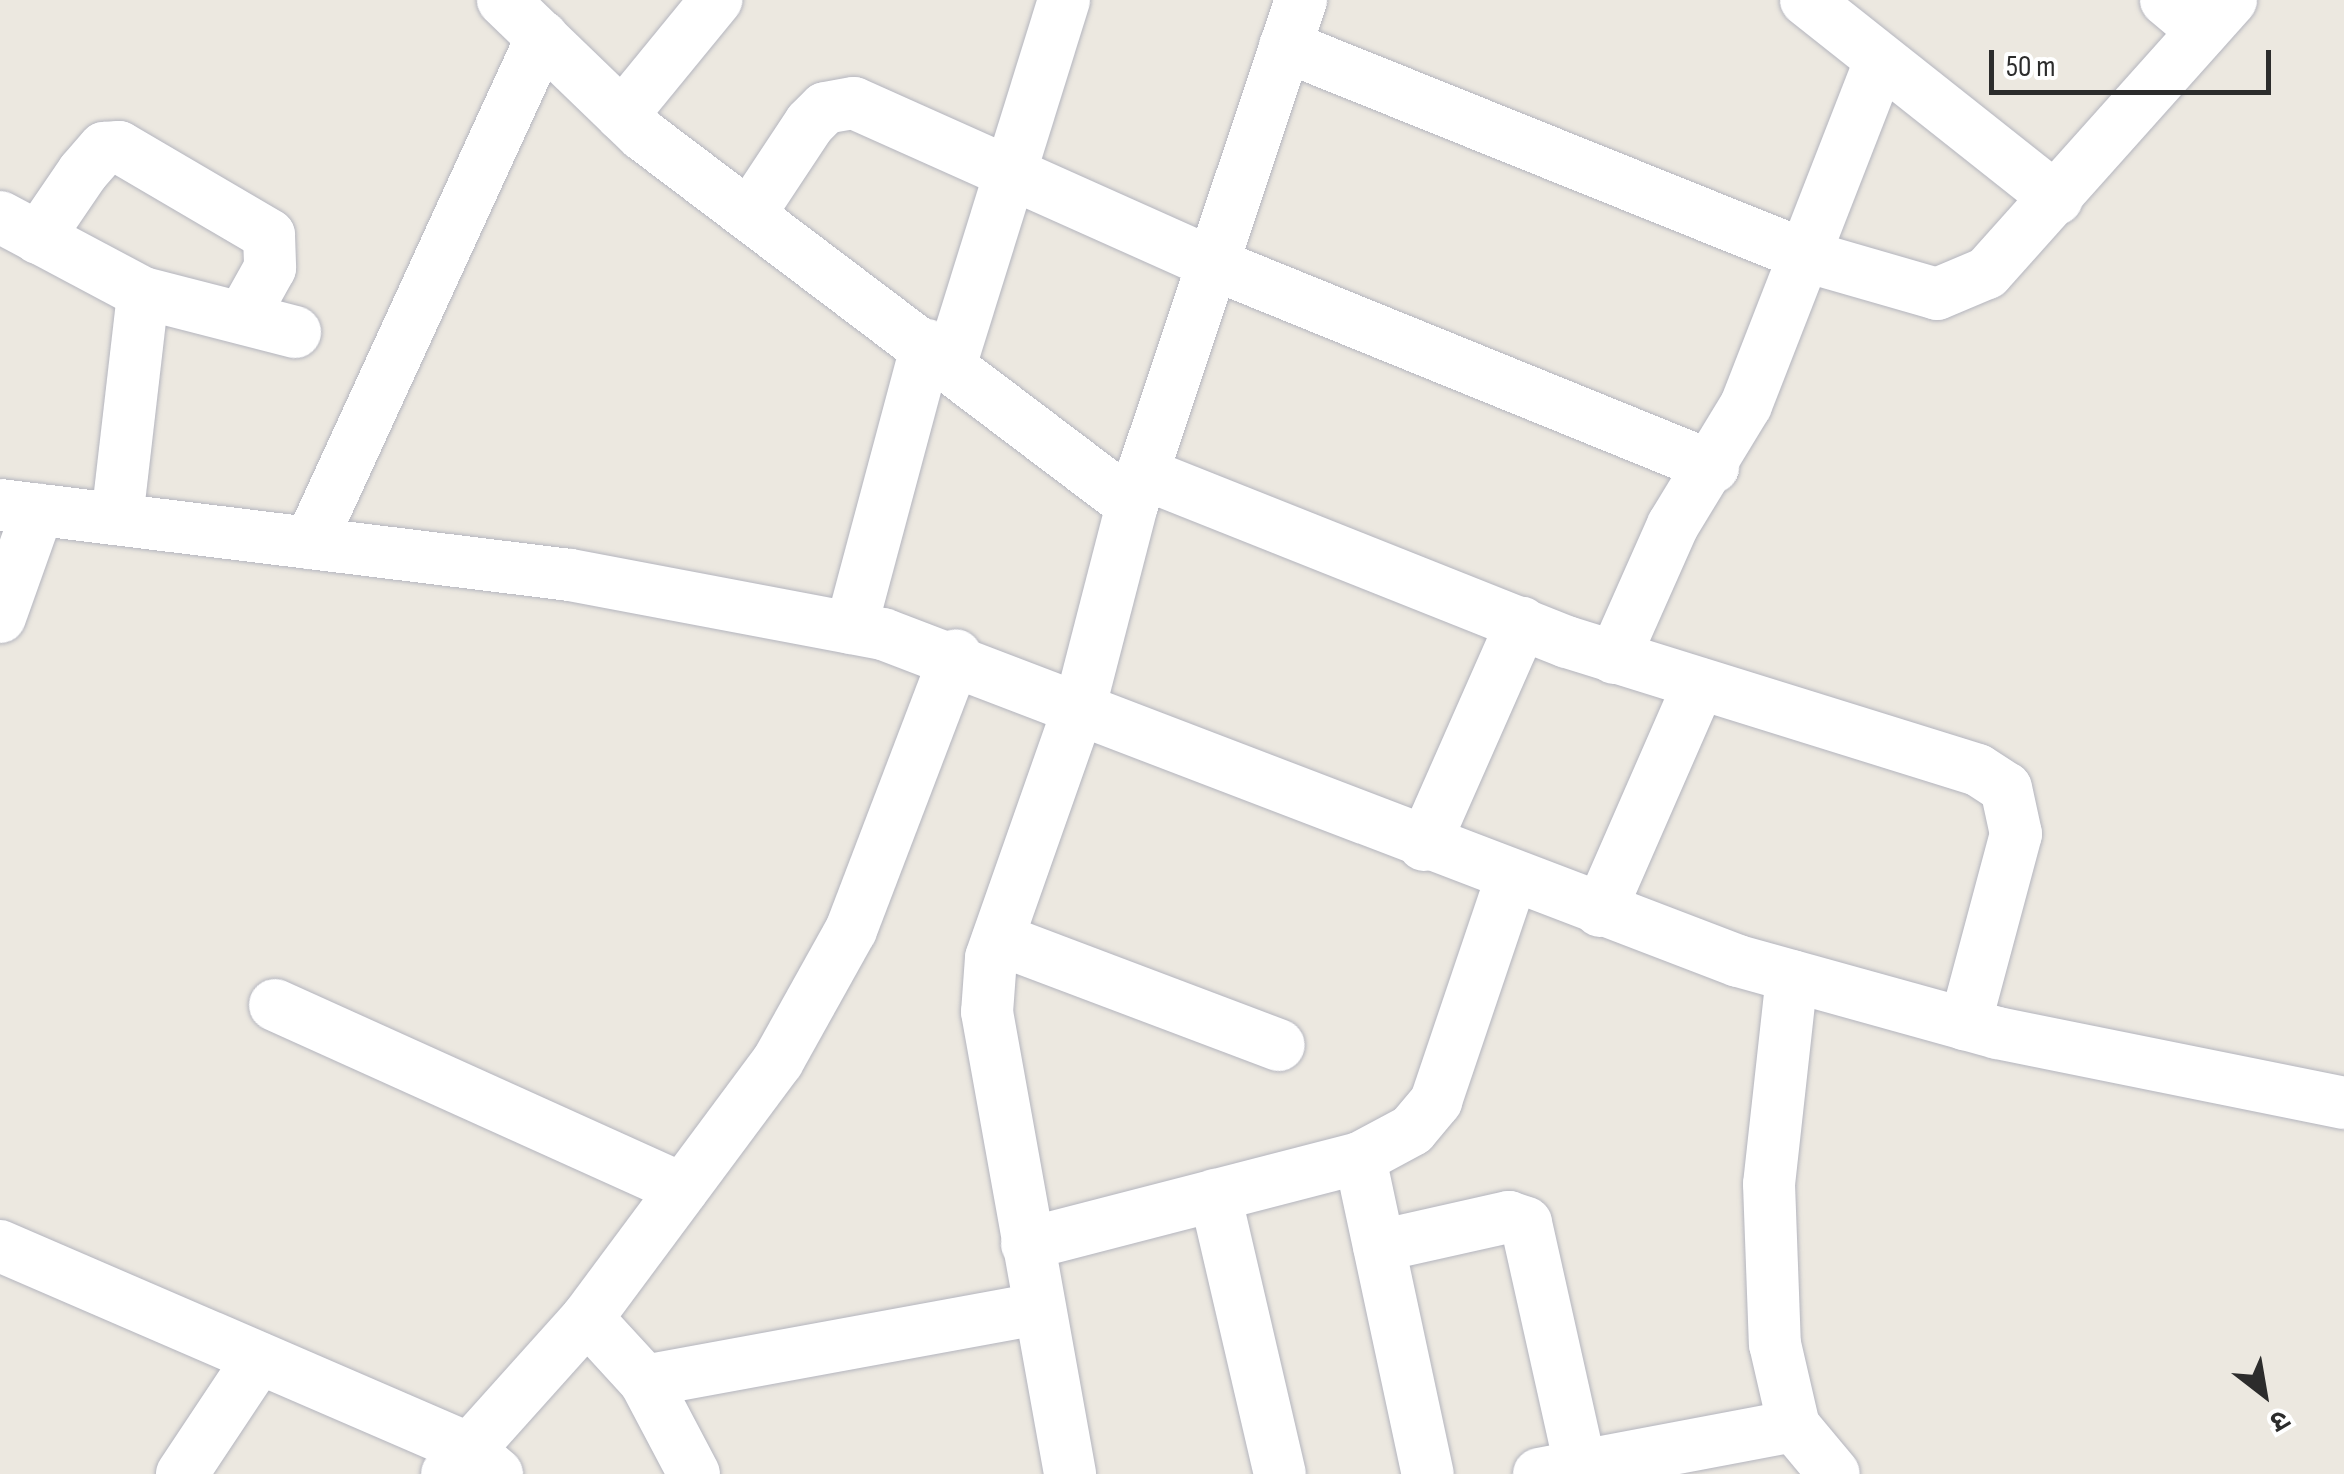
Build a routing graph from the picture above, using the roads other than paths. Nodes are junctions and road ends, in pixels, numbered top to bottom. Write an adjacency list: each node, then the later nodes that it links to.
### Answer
1 (504, 0): 7 (street)
2 (716, 0): 9 (street)
3 (1064, 0): 10 (street)
4 (1806, 0): 8 (street)
5 (2200, 10): 11 (street)
6 (1293, 23): 14 (street); 15 (street)
7 (542, 37): 9 (street); 24 (street)
8 (1879, 63): 11 (street); 14 (street)
9 (622, 115): 12 (street)
10 (1012, 177): 12 (street); 15 (street); 19 (street)
11 (2056, 199): 14 (street)
12 (750, 214): 19 (street)
13 (19, 228): 16 (street); 17 (street)
14 (1809, 257): 20 (street)
15 (1211, 263): 20 (street); 21 (street)
16 (143, 293): 17 (street); 23 (street)
17 (242, 318): 18 (street)
18 (296, 332)
19 (939, 354): 21 (street); 27 (street)
20 (1712, 467): 29 (street)
21 (1137, 489): 26 (street); 31 (street)
22 (19, 507): 23 (street); 25 (street)
23 (118, 519): 24 (street)
24 (310, 543): 27 (street)
25 (0, 617)
26 (1522, 623): 29 (street); 32 (street)
27 (851, 628): 28 (street)
28 (956, 655): 31 (street); 42 (street)
29 (1614, 658): 30 (street)
30 (1699, 684): 34 (street); 38 (street)
31 (1081, 702): 32 (street); 35 (street)
32 (1424, 845): 33 (street)
33 (1511, 880): 34 (street); 41 (street)
34 (1600, 911): 36 (street)
35 (998, 939): 39 (street); 44 (street)
36 (1792, 976): 38 (street); 51 (street)
37 (275, 1005): 42 (street)
38 (1965, 1024): 40 (street)
39 (1280, 1044)
40 (2344, 1103)
41 (1360, 1158): 43 (street); 46 (street)
42 (682, 1189): 48 (street)
43 (1215, 1195): 44 (street); 57 (street)
44 (1027, 1244): 47 (street)
45 (0, 1246): 49 (street)
46 (1379, 1246): 53 (street); 58 (street)
47 (1039, 1309): 50 (street); 56 (street)
48 (587, 1318): 50 (street); 52 (street)
49 (259, 1358): 52 (street); 54 (street)
50 (645, 1381): 55 (street)
51 (1794, 1426): 53 (street); 59 (street)
52 (470, 1465)
53 (1567, 1471)
54 (182, 1474)
55 (694, 1474)
56 (1070, 1474)
57 (1280, 1474)
58 (1428, 1474)
59 (1834, 1474)

